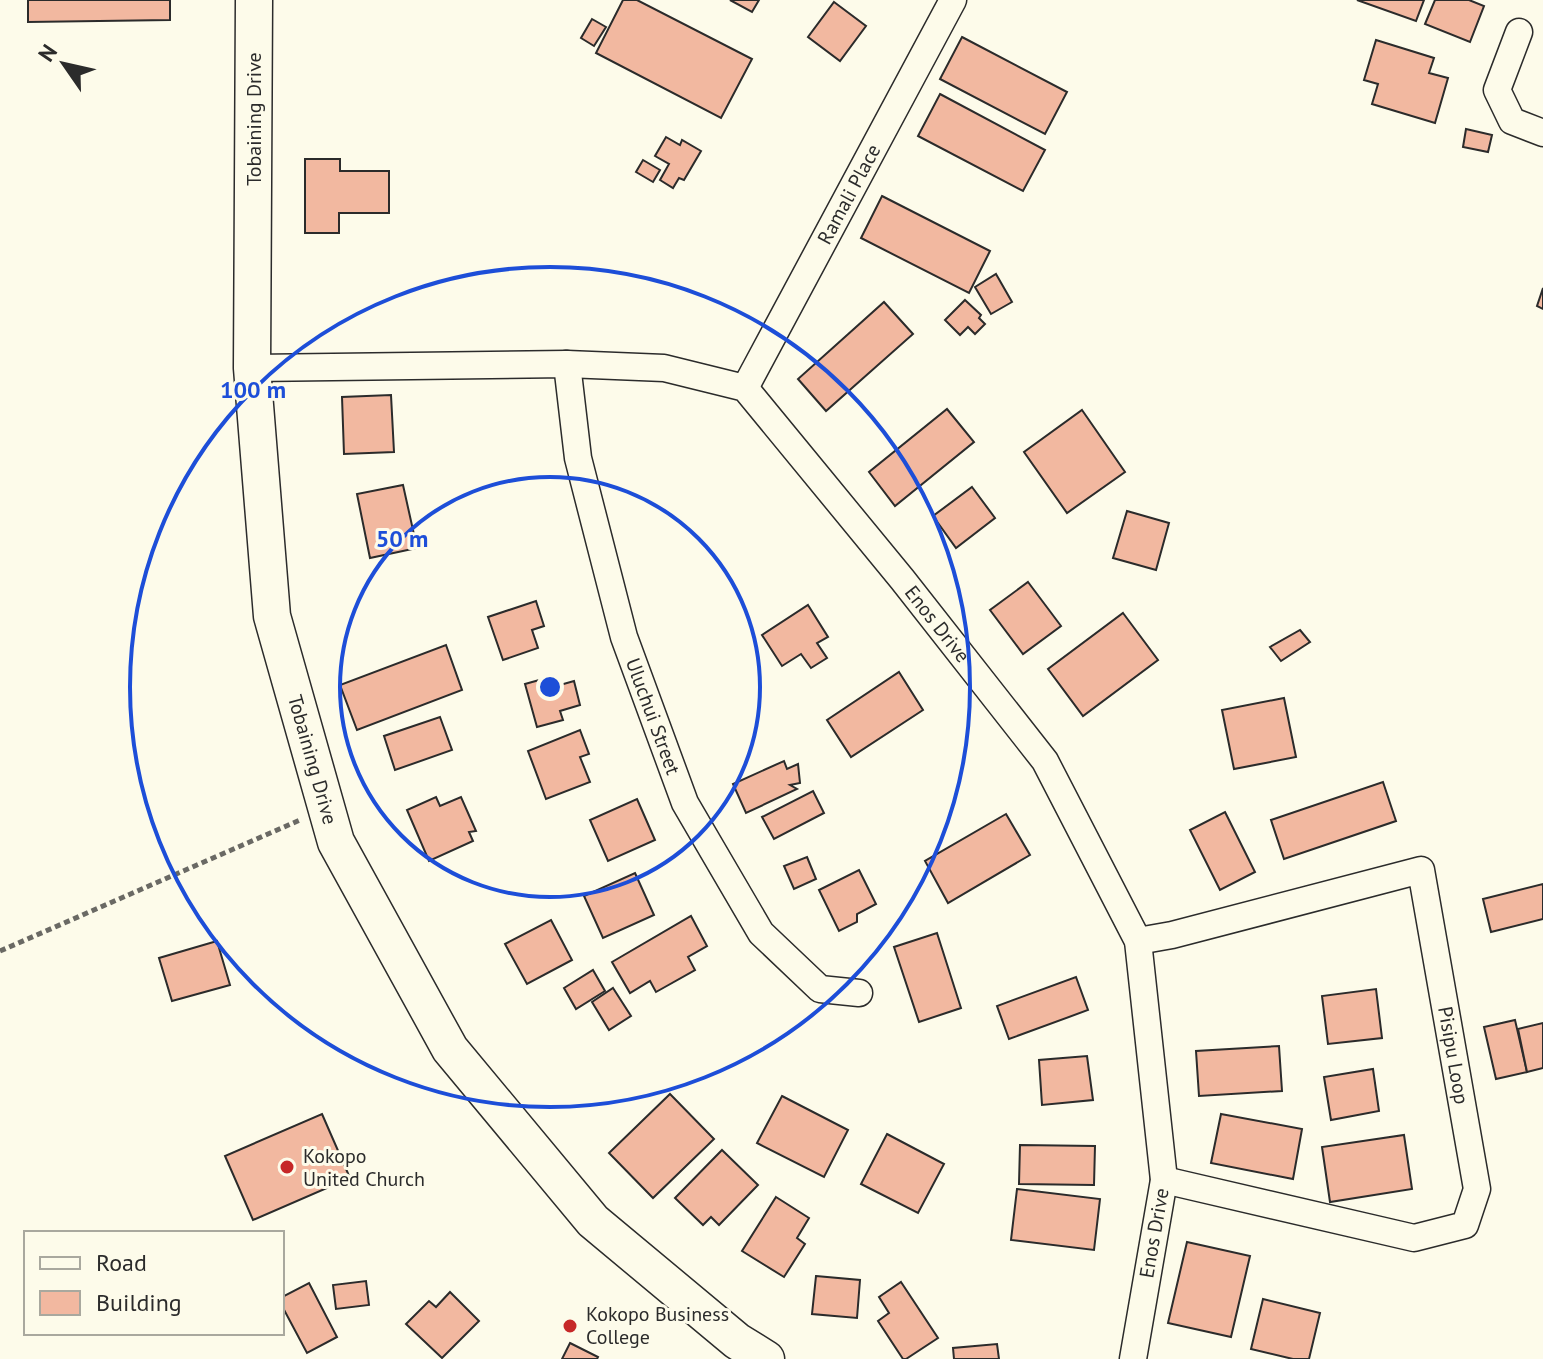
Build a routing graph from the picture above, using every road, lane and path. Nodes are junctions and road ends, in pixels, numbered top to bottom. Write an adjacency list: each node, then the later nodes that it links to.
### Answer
1 (254, 0): 6 (street, Tobaining Drive)
2 (953, 0): 7 (street, Ramali Place)
3 (1519, 32): 4 (street)
4 (1543, 133)
5 (567, 364): 6 (street); 7 (street); 11 (street, Uluchui Street)
6 (252, 368): 8 (street, Tobaining Drive)
7 (745, 388): 9 (street, Enos Drive)
8 (327, 809): 10 (path); 13 (street, Tobaining Drive)
9 (1138, 941): 12 (street, Enos Drive); 12 (street, Pisipu Loop)
10 (0, 951)
11 (859, 993)
12 (1164, 1180): 14 (street, Enos Drive)
13 (766, 1359)
14 (1133, 1359)

